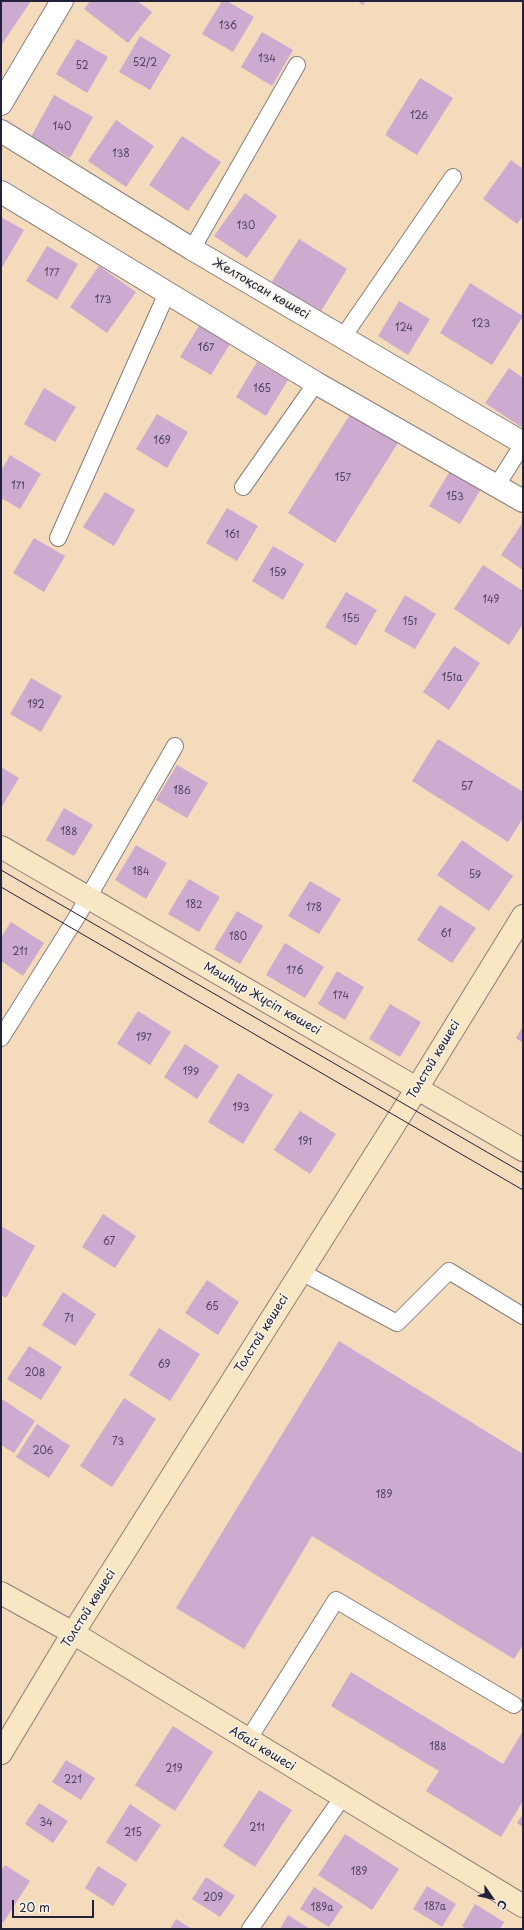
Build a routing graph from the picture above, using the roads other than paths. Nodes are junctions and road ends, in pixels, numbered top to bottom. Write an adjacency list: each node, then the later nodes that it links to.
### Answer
1 (62, 1): 3 (street)
2 (297, 65): 7 (lane)
3 (1, 104)
4 (1, 131): 7 (street, Желтоқсан көшесі)
5 (454, 177): 9 (lane)
6 (1, 192): 8 (street)
7 (192, 249): 9 (street, Желтоқсан көшесі)
8 (167, 293): 10 (street); 15 (lane)
9 (343, 337): 11 (street, Желтоқсан көшесі)
10 (316, 383): 12 (street); 13 (lane)
11 (523, 443): 12 (lane)
12 (497, 485): 14 (street)
13 (243, 487)
14 (523, 501)
15 (58, 538)
16 (175, 746): 18 (lane)
17 (1, 847): 18 (street, Мәшһүр Жүсіп көшесі)
18 (87, 897): 20 (lane); 21 (street, Мәшһүр Жүсіп көшесі)
19 (523, 916): 21 (street, Толстой көшесі)
20 (1, 1038)
21 (417, 1089): 22 (street, Мәшһүр Жүсіп көшесі); 23 (street, Толстой көшесі)
22 (523, 1150)
23 (301, 1272): 24 (lane); 26 (street, Толстой көшесі)
24 (523, 1316)
25 (1, 1593): 26 (street, Абай көшесі)
26 (74, 1634): 28 (street, Абай көшесі); 29 (street, Толстой көшесі)
27 (514, 1705): 28 (lane)
28 (248, 1740): 30 (street, Абай көшесі)
29 (1, 1753)
30 (342, 1798): 31 (street, Абай көшесі); 32 (lane)
31 (523, 1906)
32 (250, 1929)

